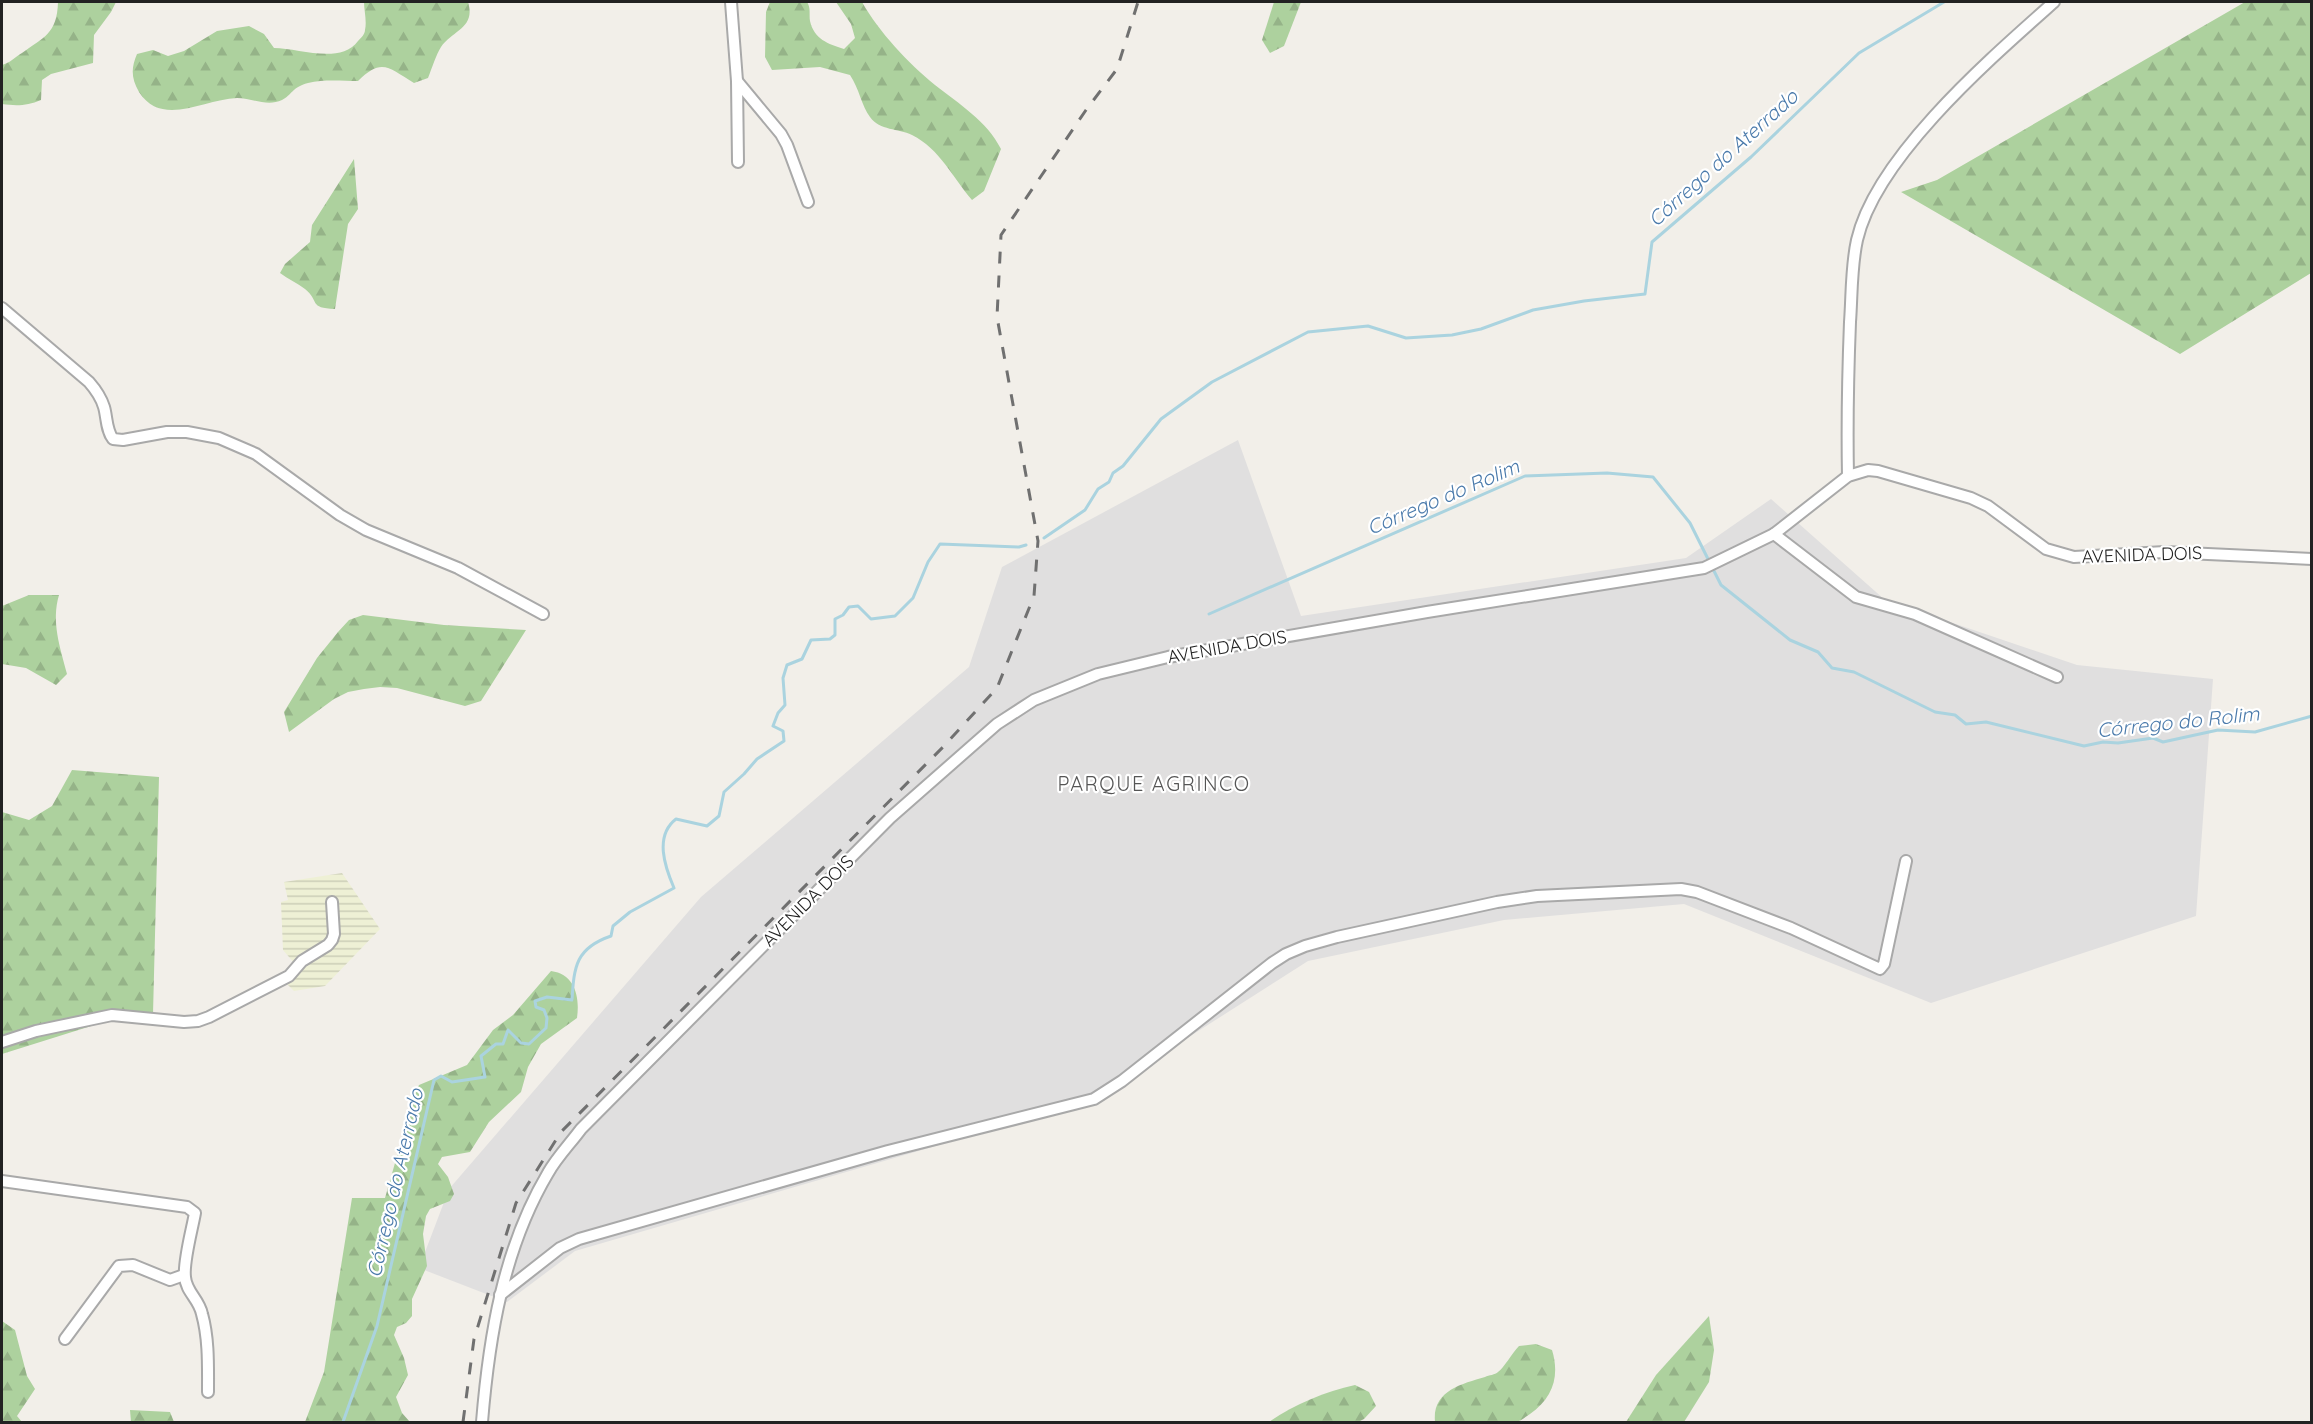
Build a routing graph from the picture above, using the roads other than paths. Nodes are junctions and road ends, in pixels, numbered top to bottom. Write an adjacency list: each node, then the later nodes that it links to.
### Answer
1 (731, 2): 3 (street)
2 (2054, 2): 7 (street)
3 (737, 81): 4 (street); 5 (street)
4 (738, 162)
5 (808, 202)
6 (2, 308): 10 (street)
7 (1848, 476): 8 (street, AVENIDA DOIS); 9 (street, AVENIDA DOIS)
8 (1774, 534): 11 (street); 17 (street, AVENIDA DOIS)
9 (2312, 559)
10 (543, 614)
11 (2057, 676)
12 (1906, 861): 17 (street)
13 (332, 902): 14 (street)
14 (2, 1042)
15 (2, 1181): 16 (street)
16 (184, 1275): 18 (street); 19 (street)
17 (500, 1295): 20 (street, AVENIDA DOIS)
18 (65, 1339)
19 (208, 1392)
20 (482, 1422)

